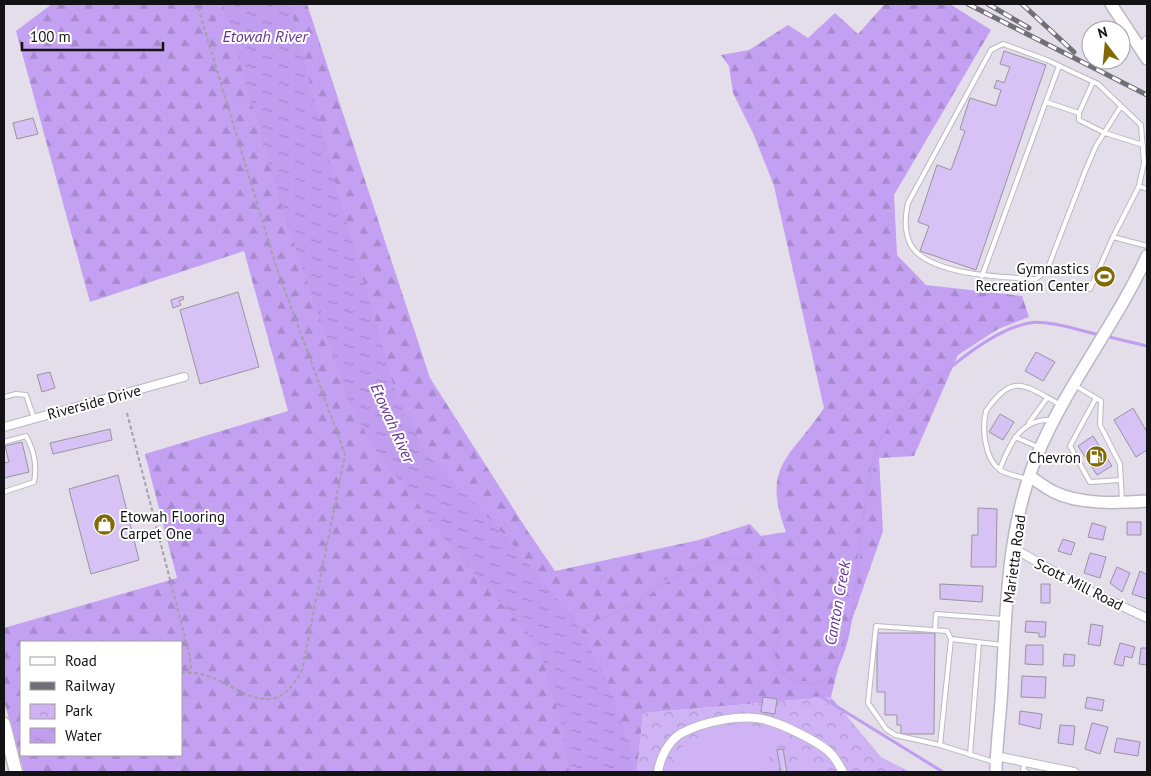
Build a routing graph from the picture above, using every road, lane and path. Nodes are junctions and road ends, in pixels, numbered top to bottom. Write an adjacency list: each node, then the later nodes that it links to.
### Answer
1 (197, 4): 47 (path)
2 (1111, 4): 3 (street)
3 (1144, 44): 4 (street)
4 (1147, 59)
5 (1059, 66): 6 (lane); 7 (lane); 17 (lane)
6 (1093, 82): 8 (lane); 9 (lane)
7 (1046, 102): 9 (lane); 17 (lane)
8 (1121, 106): 10 (lane); 11 (lane)
9 (1079, 113): 10 (lane)
10 (1105, 133): 11 (lane); 17 (lane)
11 (1143, 146): 12 (lane)
12 (1139, 186): 13 (lane); 14 (lane)
13 (1147, 189)
14 (1113, 237): 15 (lane); 18 (lane)
15 (1147, 246)
16 (1147, 256): 20 (street, Marietta Road)
17 (982, 276)
18 (1090, 288)
19 (184, 377): 26 (street, Riverside Drive)
20 (1073, 384): 23 (lane); 24 (street, Marietta Road)
21 (4, 397): 26 (lane)
22 (1047, 398): 24 (lane); 28 (lane); 33 (lane)
23 (1096, 398): 35 (lane); 35 (lane)
24 (1061, 406): 27 (street, Marietta Road)
25 (126, 413): 47 (path)
26 (34, 418): 29 (street, Riverside Drive)
27 (1054, 420): 28 (lane); 32 (street, Marietta Road)
28 (1029, 423): 30 (lane)
29 (4, 427)
30 (1015, 437): 32 (lane); 33 (lane)
31 (4, 442): 36 (lane)
32 (1040, 448): 34 (street, Marietta Road)
33 (1000, 469): 34 (lane)
34 (1030, 478): 38 (street); 39 (street, Marietta Road)
35 (1121, 480): 38 (lane)
36 (4, 492)
37 (1147, 501): 38 (street)
38 (1122, 502)
39 (1012, 548): 40 (street, Scott Mill Road); 41 (street, Marietta Road)
40 (1147, 618)
41 (1007, 619): 42 (lane); 45 (street, Marietta Road)
42 (935, 630): 43 (lane); 49 (lane)
43 (950, 639): 44 (lane); 49 (lane)
44 (979, 643): 45 (lane); 50 (lane)
45 (1004, 646): 51 (street, Marietta Road)
46 (182, 673): 47 (path)
47 (191, 673)
48 (4, 724): 53 (main road)
49 (940, 745): 50 (lane)
50 (970, 755): 51 (lane)
51 (996, 763): 52 (street)
52 (1025, 769): 56 (lane); 57 (street)
53 (16, 772)
54 (658, 772): 55 (street)
55 (843, 772)
56 (1017, 772)
57 (1074, 772)

